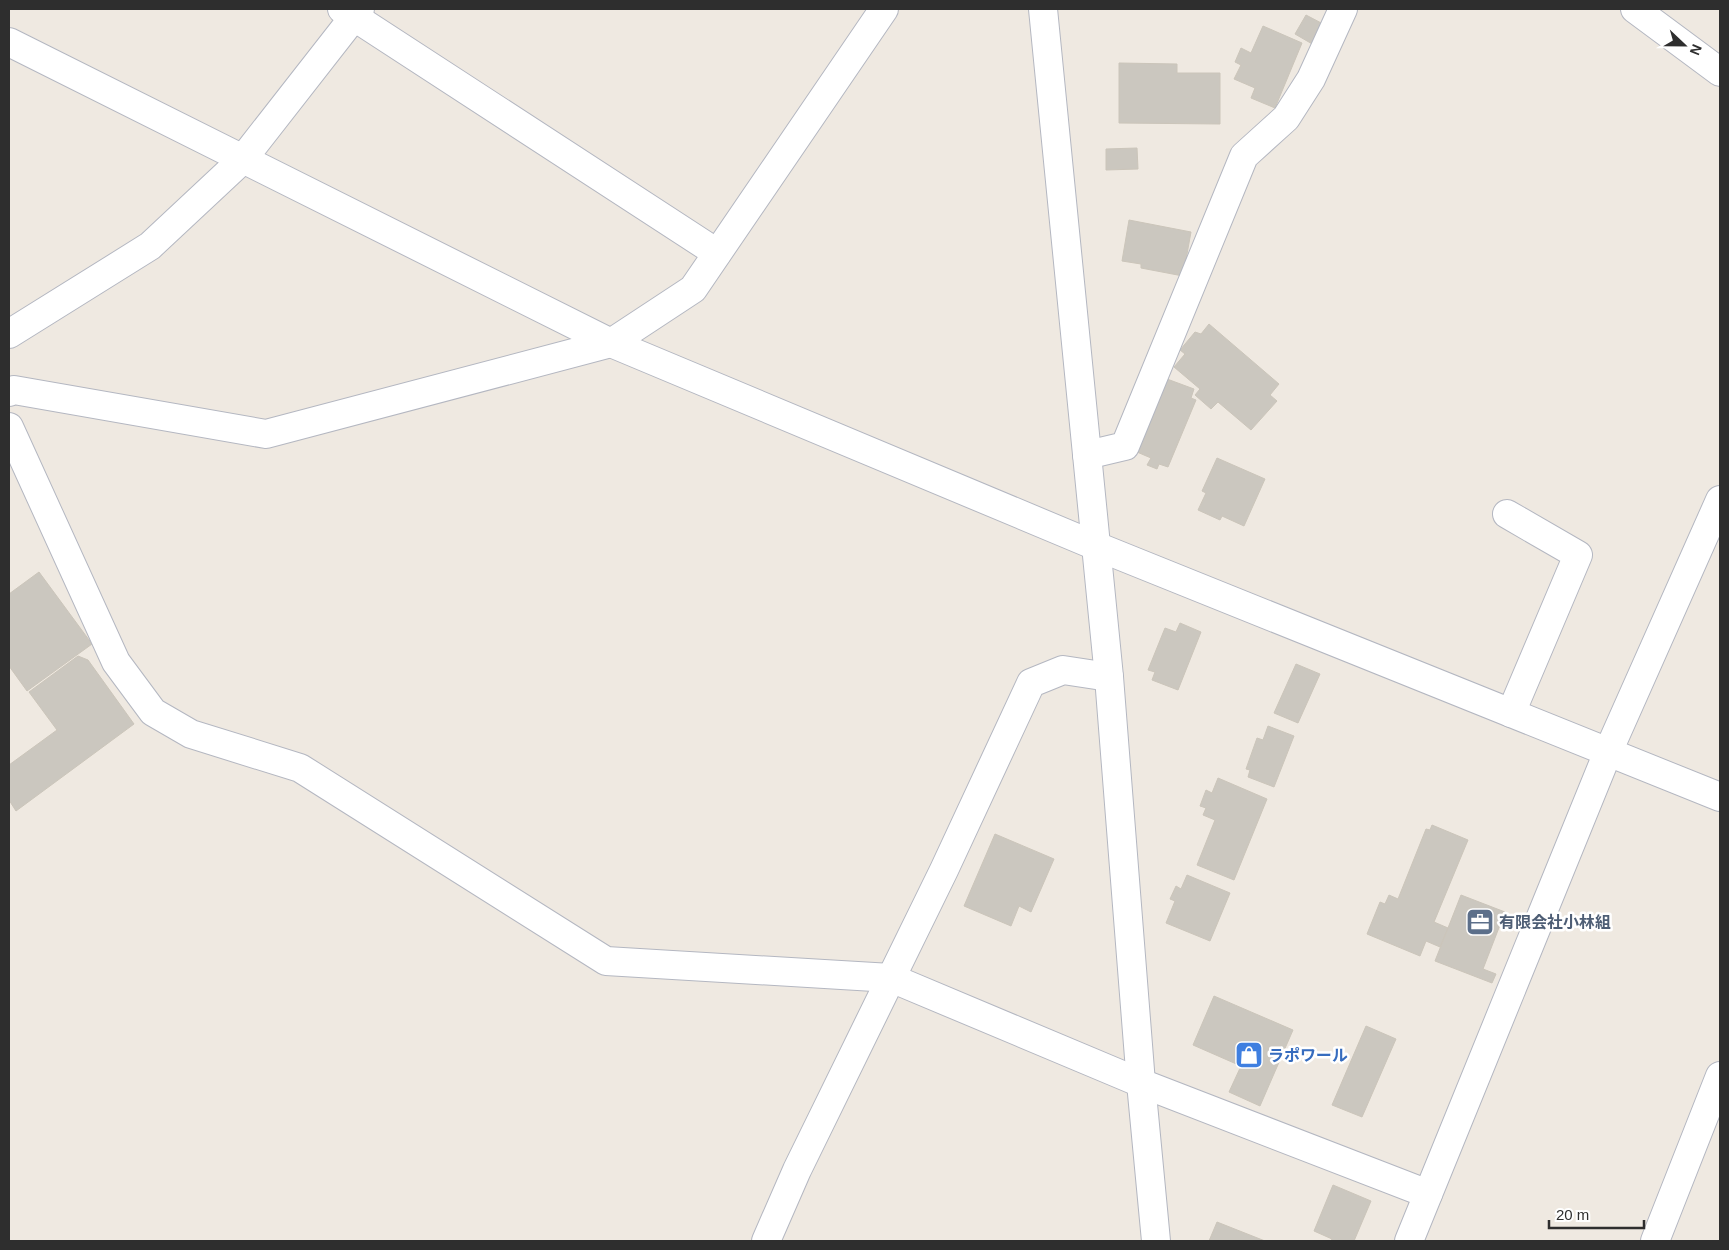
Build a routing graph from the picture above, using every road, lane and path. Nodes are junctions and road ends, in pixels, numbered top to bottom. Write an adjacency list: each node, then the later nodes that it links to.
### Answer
1 (884, 9): 9 (street)
2 (1044, 9): 14 (street)
3 (1343, 9): 14 (street)
4 (1635, 9): 7 (street)
5 (352, 11): 8 (street); 9 (street)
6 (9, 42): 8 (street)
7 (1720, 72)
8 (242, 160): 10 (street); 11 (street)
9 (717, 252): 11 (street)
10 (9, 334)
11 (611, 343): 12 (street); 17 (street)
12 (9, 392)
13 (9, 427): 22 (street)
14 (1087, 455): 17 (street)
15 (1720, 500): 20 (street)
16 (1507, 514): 19 (street)
17 (1096, 546): 18 (street); 19 (street)
18 (1109, 677): 22 (street); 24 (street)
19 (1511, 713): 20 (street)
20 (1608, 752): 21 (street); 25 (street)
21 (1720, 797)
22 (891, 978): 24 (street); 26 (street)
23 (1720, 1076): 29 (street)
24 (1141, 1083): 25 (street); 27 (street)
25 (1428, 1194): 28 (street)
26 (766, 1241)
27 (1156, 1241)
28 (1409, 1241)
29 (1655, 1241)

